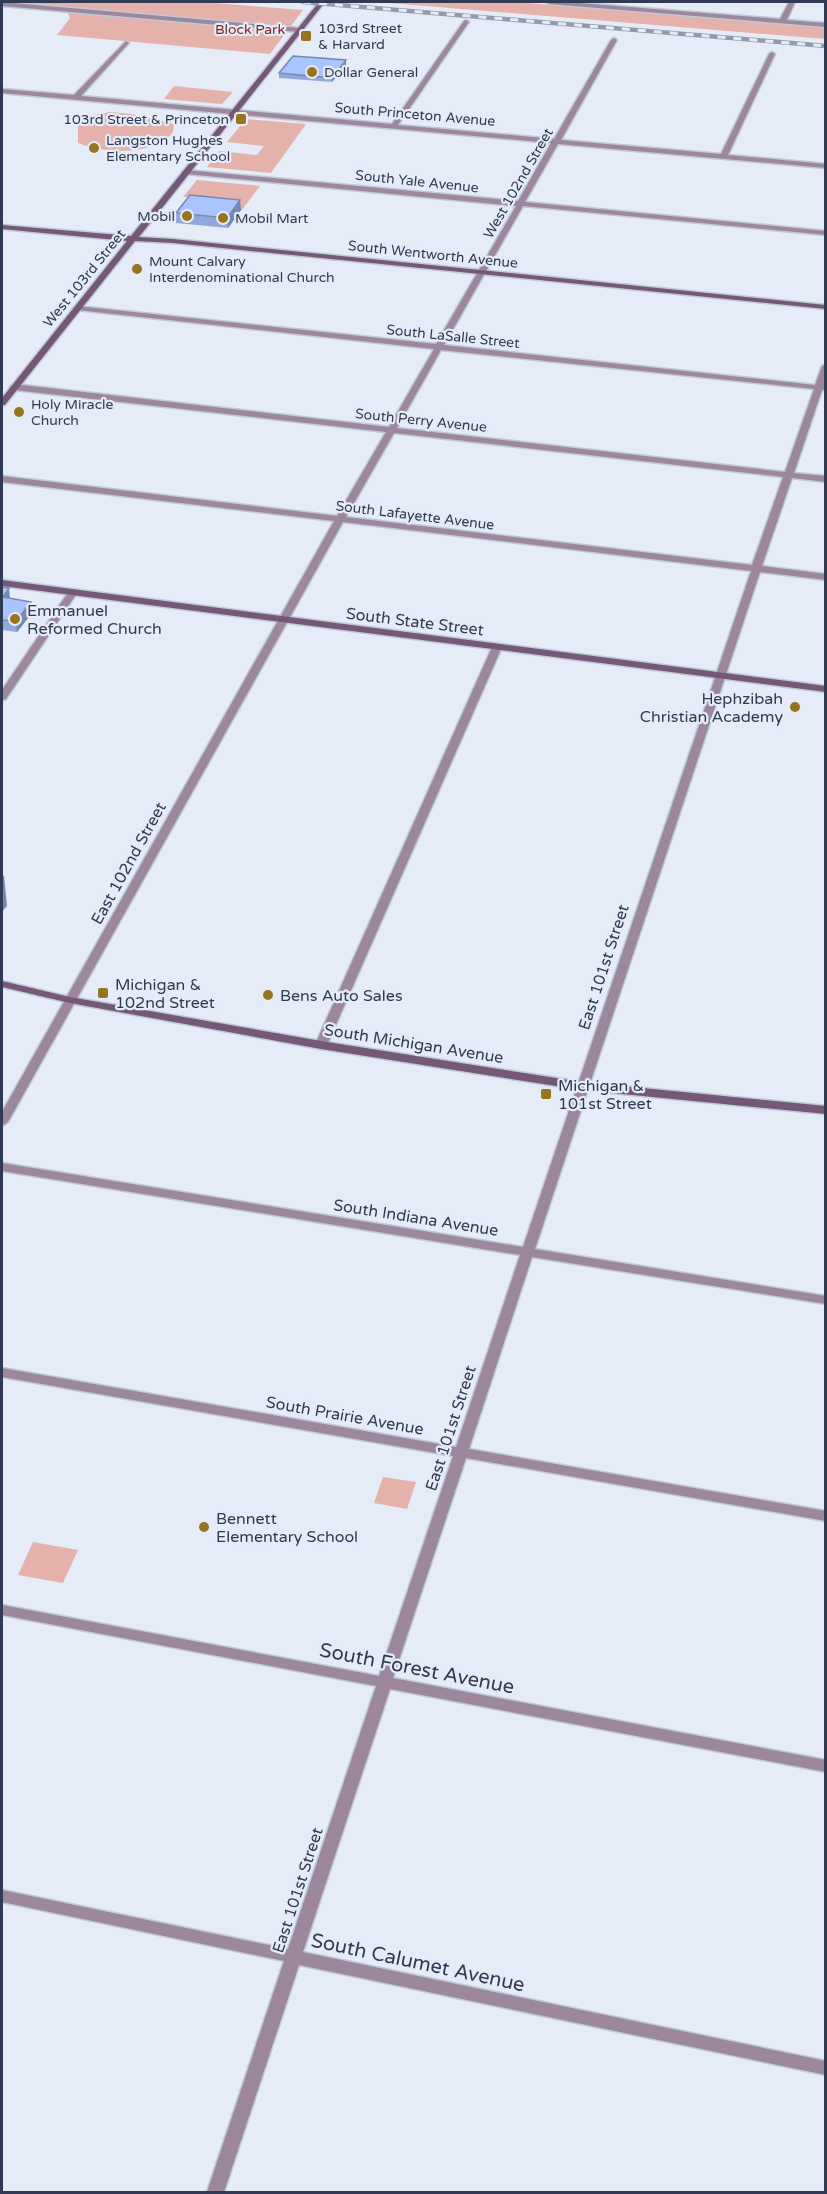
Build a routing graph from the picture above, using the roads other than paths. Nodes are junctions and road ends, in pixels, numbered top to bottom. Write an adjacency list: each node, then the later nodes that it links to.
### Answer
1 (322, 2): 9 (main road, West 103rd Street)
2 (549, 2): 5 (street)
3 (792, 2): 6 (street)
4 (3, 3): 9 (street)
5 (635, 5): 6 (street)
6 (783, 21): 8 (street)
7 (466, 22): 16 (street)
8 (825, 25)
9 (299, 30): 15 (main road, West 103rd Street)
10 (614, 40): 17 (street, West 102nd Street)
11 (126, 43): 14 (street)
12 (772, 54): 18 (street)
13 (2, 91): 14 (street, South Princeton Avenue)
14 (76, 98): 15 (street, South Princeton Avenue)
15 (234, 111): 16 (street, South Princeton Avenue); 20 (main road, West 103rd Street)
16 (394, 126): 17 (street, South Princeton Avenue)
17 (557, 141): 18 (street, South Princeton Avenue); 21 (street, West 102nd Street)
18 (723, 157): 19 (street, South Princeton Avenue)
19 (825, 166)
20 (186, 172): 21 (street, South Yale Avenue); 24 (main road, West 103rd Street)
21 (521, 204): 23 (street, South Yale Avenue); 25 (street, West 102nd Street)
22 (2, 227): 24 (main road, South Wentworth Avenue)
23 (825, 233)
24 (133, 238): 25 (main road, South Wentworth Avenue); 27 (main road, West 103rd Street)
25 (482, 272): 26 (main road, South Wentworth Avenue); 28 (street, West 102nd Street)
26 (825, 307)
27 (77, 308): 28 (street, South LaSalle Street); 30 (main road, West 103rd Street)
28 (440, 348): 31 (street, South LaSalle Street); 33 (street, West 102nd Street)
29 (825, 366): 31 (street, East 101st Street)
30 (14, 387): 32 (main road, West 103rd Street); 33 (street, South Perry Avenue)
31 (822, 388): 34 (street, East 101st Street)
32 (2, 403)
33 (392, 430): 34 (street, South Perry Avenue); 37 (street, West 102nd Street)
34 (788, 475): 36 (street, South Perry Avenue); 38 (street, East 101st Street)
35 (2, 479): 37 (street, South Lafayette Avenue)
36 (825, 479)
37 (341, 519): 38 (street, South Lafayette Avenue); 42 (street, West 102nd Street)
38 (756, 569): 39 (street, South Lafayette Avenue); 44 (street, East 101st Street)
39 (825, 578)
40 (2, 583): 41 (main road, South State Street)
41 (72, 592): 42 (main road, South State Street); 46 (street)
42 (283, 619): 43 (main road, South State Street); 48 (street, East 102nd Street)
43 (497, 647): 44 (main road, South State Street); 49 (street)
44 (719, 675): 45 (main road, South State Street); 50 (street, East 101st Street)
45 (825, 688)
46 (2, 697)
47 (2, 984): 48 (main road, South Michigan Avenue)
48 (70, 1000): 49 (main road, South Michigan Avenue); 52 (street, East 102nd Street)
49 (321, 1045): 50 (main road, South Michigan Avenue)
50 (582, 1086): 51 (main road, South Michigan Avenue); 54 (street, East 101st Street)
51 (825, 1110)
52 (2, 1122)
53 (2, 1167): 54 (street, South Indiana Avenue)
54 (527, 1252): 55 (street, South Indiana Avenue); 57 (street, East 101st Street)
55 (825, 1300)
56 (2, 1371): 57 (street, South Prairie Avenue)
57 (461, 1452): 58 (street, South Prairie Avenue); 60 (street, East 101st Street)
58 (825, 1516)
59 (2, 1611): 60 (street, South Forest Avenue)
60 (384, 1683): 61 (street, South Forest Avenue); 63 (street, East 101st Street)
61 (825, 1766)
62 (2, 1896): 63 (street, South Calumet Avenue)
63 (294, 1957): 64 (street, South Calumet Avenue); 65 (street, East 101st Street)
64 (825, 2068)
65 (215, 2193)

